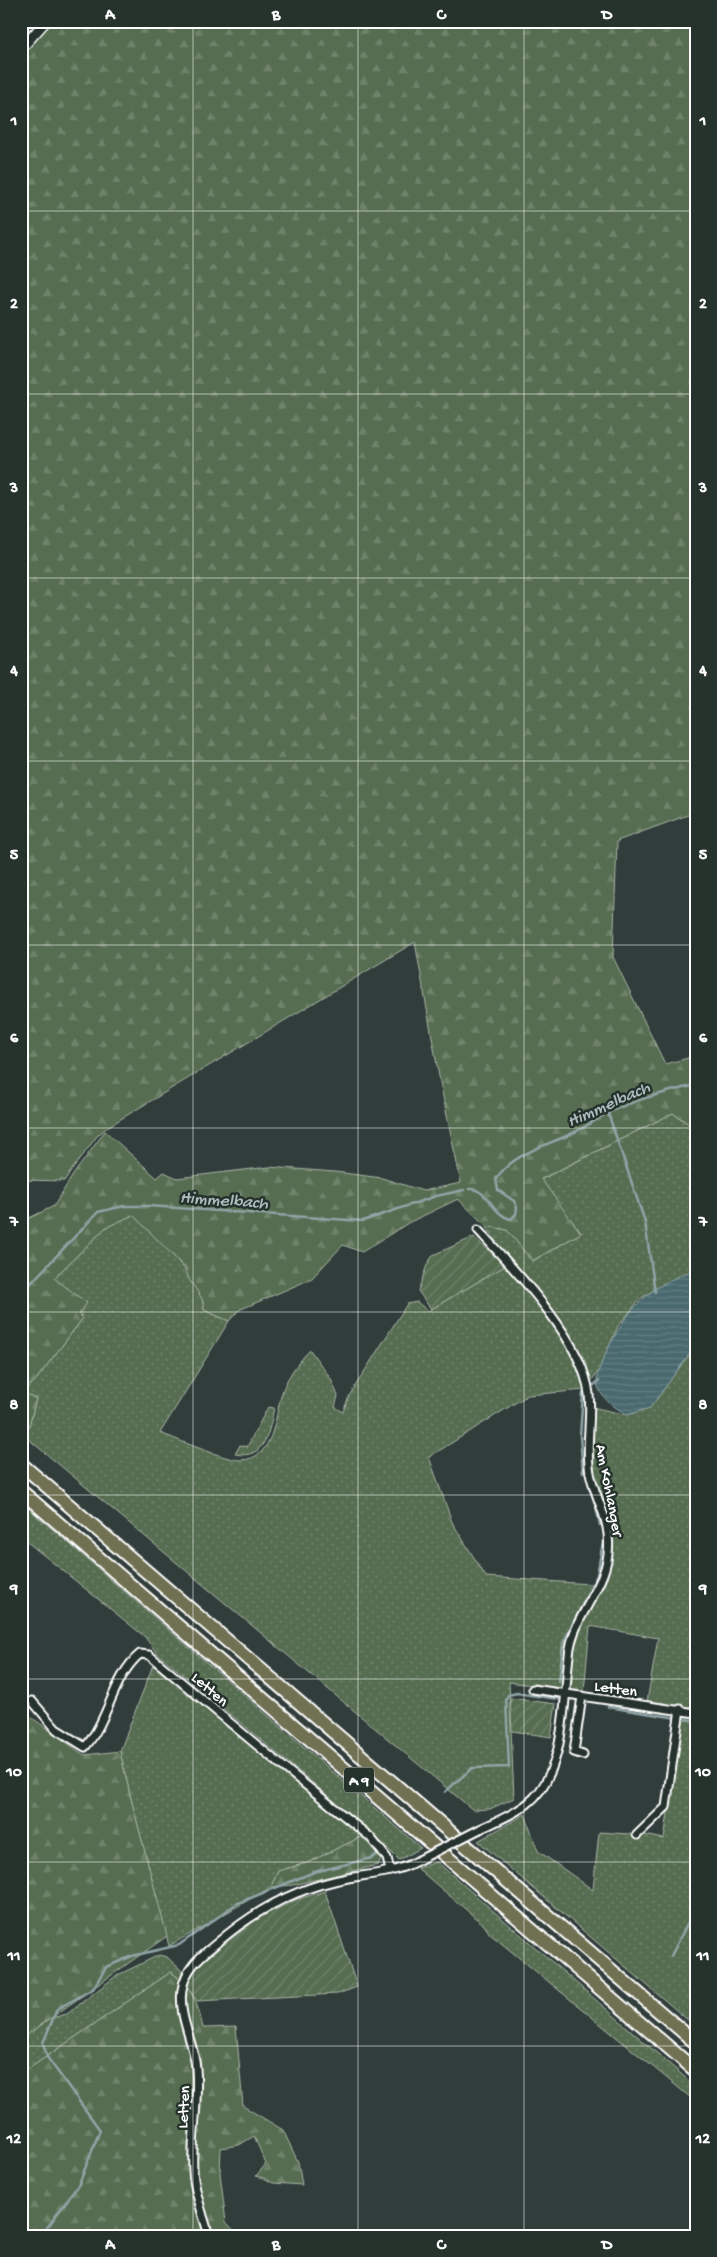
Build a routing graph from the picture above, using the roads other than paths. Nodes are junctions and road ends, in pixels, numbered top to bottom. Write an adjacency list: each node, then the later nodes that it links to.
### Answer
1 (38, 21): 3 (street)
2 (46, 21): 4 (street)
3 (21, 28)
4 (21, 49)
5 (478, 1230): 9 (street, Am Kohlanger)
6 (21, 1464): 17 (highway, A 9)
7 (21, 1492): 18 (highway, A 9)
8 (533, 1689): 9 (street)
9 (565, 1694): 10 (street, Letten); 16 (street, Letten, bridge)
10 (582, 1696): 12 (street, Letten); 14 (street)
11 (32, 1701): 16 (street, Letten)
12 (680, 1709): 13 (street, Letten); 15 (street)
13 (696, 1713)
14 (583, 1755)
15 (638, 1835)
16 (390, 1871): 19 (street, Letten)
17 (696, 2042)
18 (696, 2070)
19 (209, 2236)

